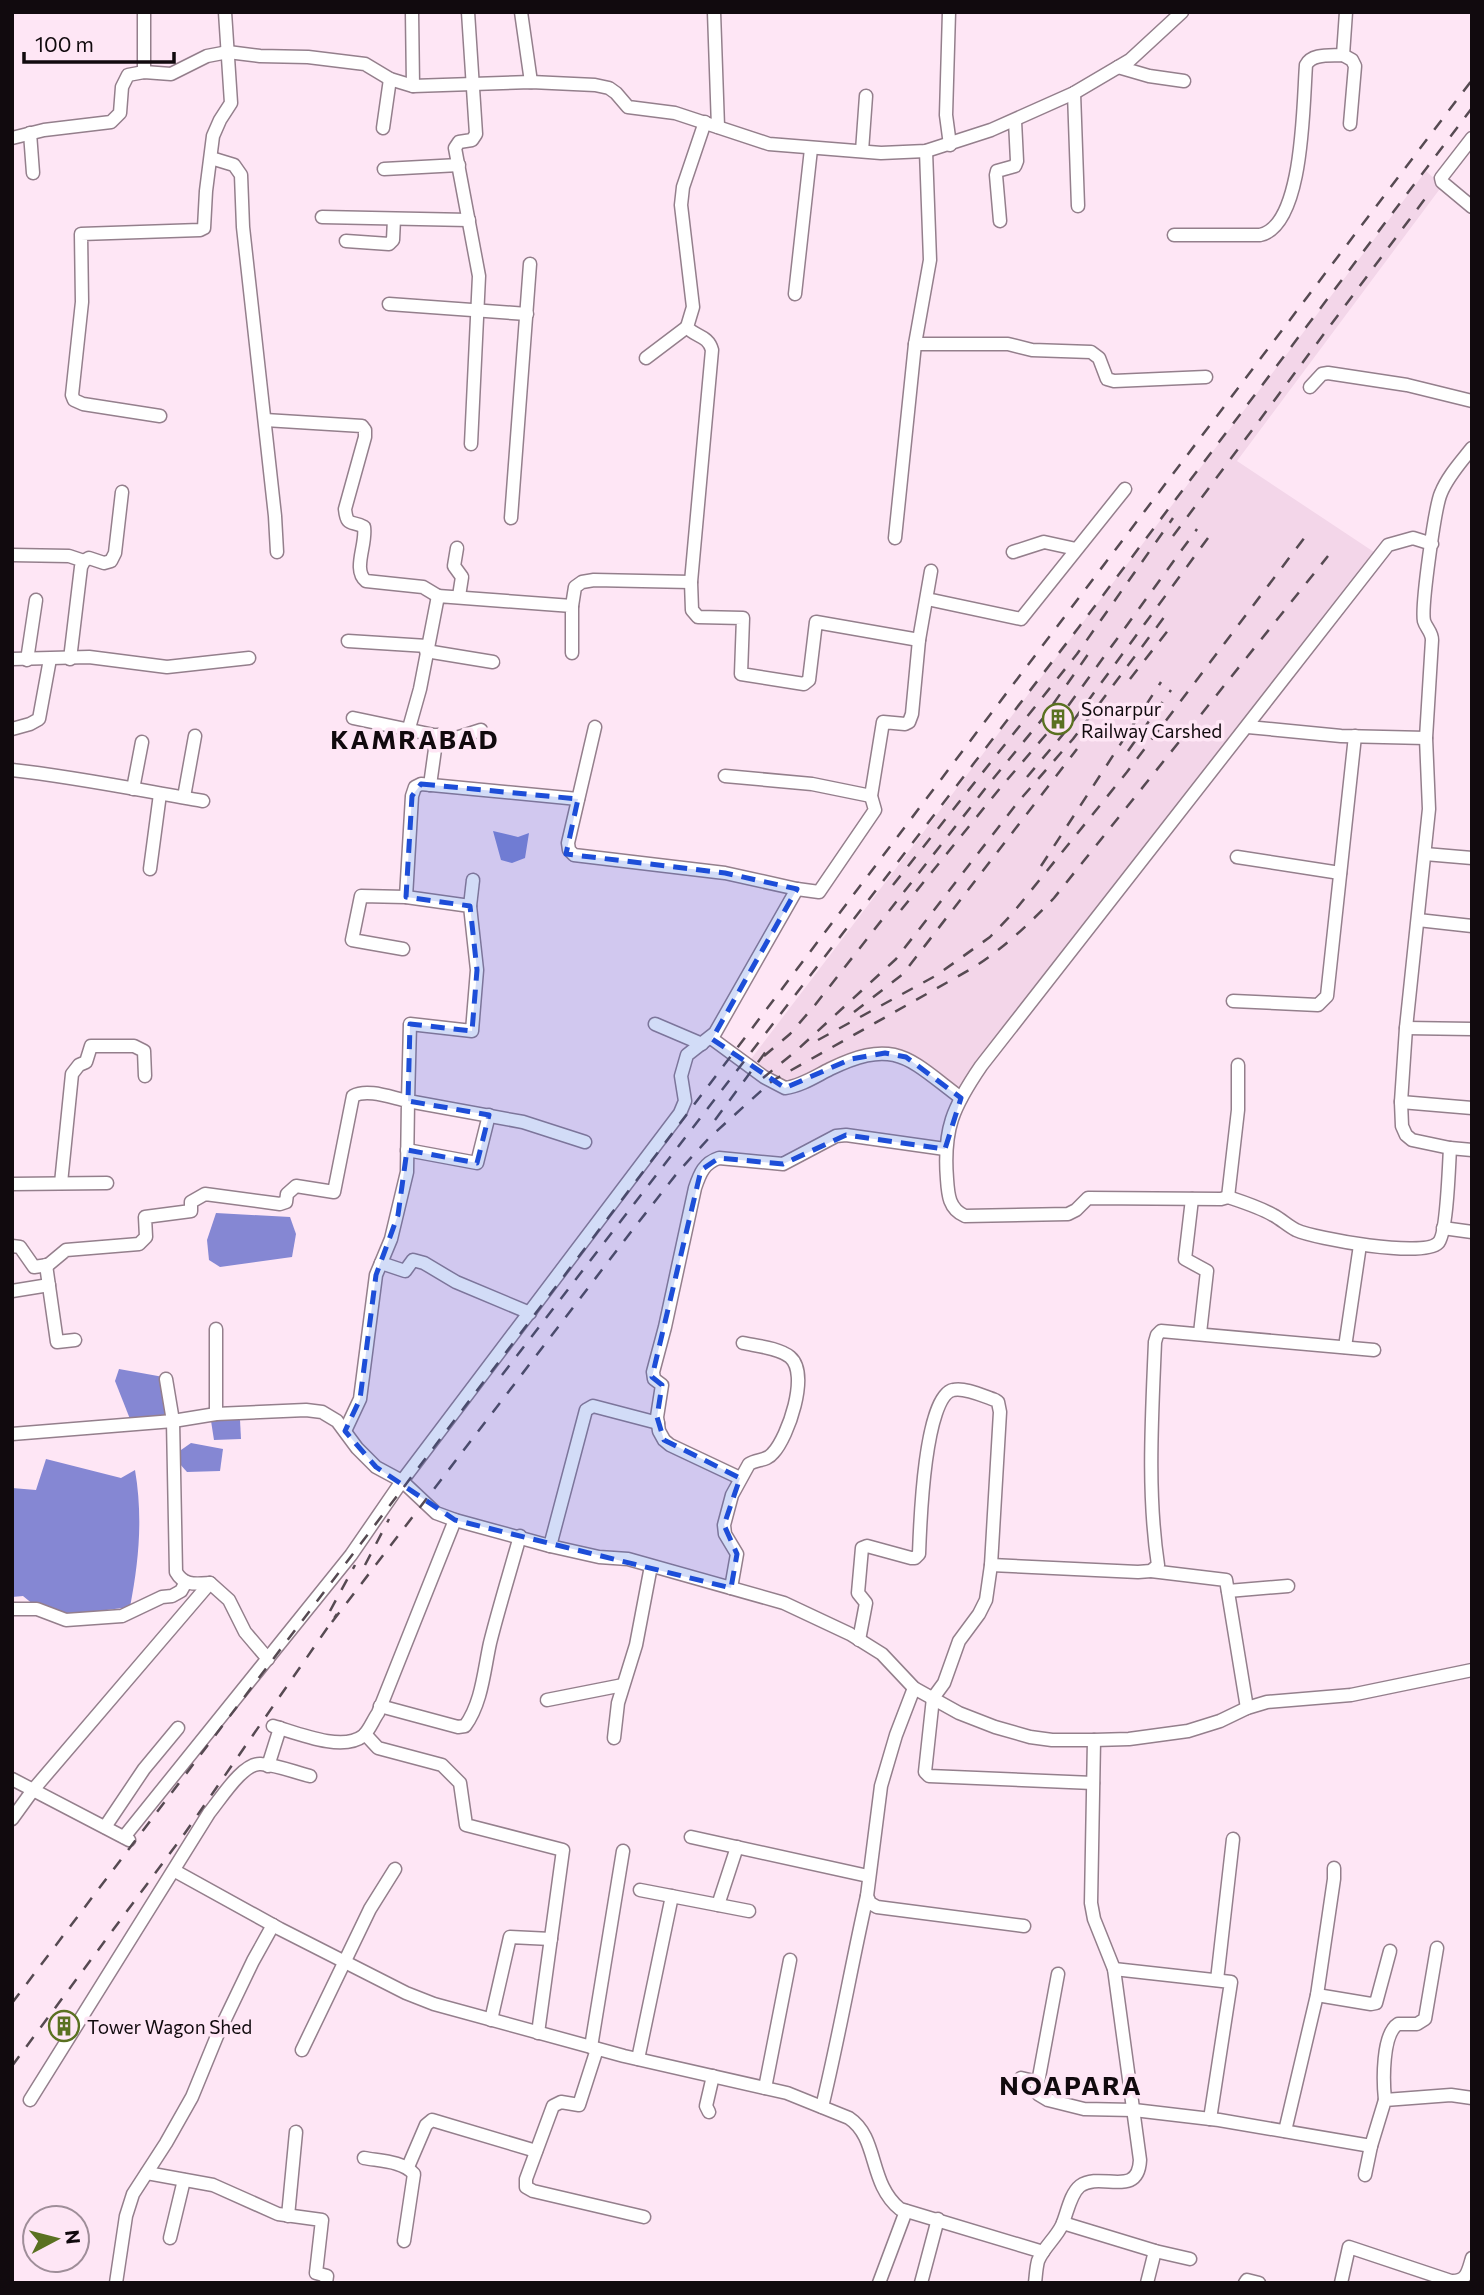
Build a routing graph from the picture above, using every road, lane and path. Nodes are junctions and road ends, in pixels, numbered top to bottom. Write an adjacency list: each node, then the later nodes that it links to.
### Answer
1 (144, 12): 13 (street)
2 (225, 12): 10 (street)
3 (412, 12): 18 (street)
4 (468, 12): 17 (street)
5 (522, 12): 16 (street)
6 (714, 12): 24 (street)
7 (949, 12): 29 (street)
8 (1182, 12): 12 (street)
9 (1346, 12): 11 (street)
10 (228, 52): 13 (street); 14 (street); 33 (street)
11 (1343, 55): 23 (street); 43 (street)
12 (1118, 67): 15 (street); 19 (street)
13 (144, 72): 26 (street)
14 (390, 79): 18 (street); 25 (street)
15 (1184, 81)
16 (531, 82): 17 (street); 22 (street)
17 (471, 85): 18 (street); 34 (street)
18 (413, 86)
19 (1074, 93): 21 (street); 37 (street)
20 (866, 96): 31 (street)
21 (1015, 121): 29 (street); 42 (street)
22 (705, 122): 24 (street); 50 (street)
23 (1350, 124)
24 (719, 127): 30 (street)
25 (383, 128)
26 (30, 134): 27 (street); 36 (street)
27 (12, 138)
28 (1472, 138): 38 (street)
29 (950, 145): 32 (street)
30 (811, 149): 31 (street); 46 (street)
31 (862, 151): 32 (street)
32 (926, 152): 51 (street)
33 (211, 159): 56 (street); 57 (street)
34 (459, 165): 35 (street); 41 (street)
35 (384, 169)
36 (33, 173)
37 (1078, 206)
38 (1472, 207)
39 (322, 217): 40 (street)
40 (394, 219): 41 (street); 44 (street)
41 (469, 220): 48 (street)
42 (1000, 221)
43 (1174, 235)
44 (346, 241)
45 (530, 264): 49 (street)
46 (795, 293)
47 (389, 304): 48 (street)
48 (477, 311): 49 (street); 58 (street)
49 (527, 314): 62 (street)
50 (687, 327): 52 (street); 72 (street)
51 (915, 344): 53 (street); 63 (street)
52 (646, 358)
53 (1206, 377)
54 (1310, 387): 55 (street)
55 (1472, 401)
56 (160, 416)
57 (265, 420): 67 (street); 73 (street)
58 (471, 444)
59 (1472, 448): 64 (street)
60 (1125, 489): 66 (street)
61 (122, 492): 70 (street)
62 (511, 517)
63 (895, 538)
64 (1432, 544): 90 (street); 97 (street)
65 (457, 548): 74 (street)
66 (1076, 549): 68 (street); 75 (street)
67 (277, 552)
68 (1013, 552)
69 (12, 555): 70 (street)
70 (84, 561): 85 (street)
71 (931, 571): 75 (street)
72 (691, 582): 77 (street); 78 (street)
73 (438, 596): 74 (street); 80 (street)
74 (459, 596): 77 (street)
75 (927, 599): 78 (street)
76 (36, 600): 86 (street)
77 (572, 606): 81 (street)
78 (919, 640): 104 (street)
79 (348, 641): 80 (street)
80 (427, 648): 87 (street); 91 (street)
81 (572, 653)
82 (249, 658): 85 (street)
83 (12, 659): 86 (street)
84 (50, 659): 85 (street); 86 (street); 92 (street)
85 (70, 659)
86 (27, 660)
87 (493, 662)
88 (353, 718): 91 (street)
89 (595, 727): 106 (street)
90 (1248, 727): 96 (street); 127 (street)
91 (409, 728): 94 (street)
92 (12, 729)
93 (481, 730): 94 (street)
94 (437, 735): 101 (street)
95 (195, 736): 105 (street)
96 (1355, 736): 97 (street); 112 (street)
97 (1426, 738): 108 (street)
98 (142, 742): 102 (street)
99 (12, 770): 102 (street)
100 (724, 776): 104 (street)
101 (430, 785): 106 (street); 115 (street)
102 (133, 789): 103 (street)
103 (160, 794): 105 (street); 111 (street)
104 (871, 796): 114 (street)
105 (184, 797): 107 (street)
106 (578, 799): 114 (street)
107 (203, 800)
108 (1425, 854): 110 (street); 117 (street)
109 (1237, 857): 112 (street)
110 (1472, 858)
111 (150, 869)
112 (1340, 873): 120 (street)
113 (473, 880): 116 (street)
114 (797, 889): 124 (street)
115 (406, 897): 116 (street); 119 (street)
116 (470, 906): 128 (street)
117 (1418, 920): 118 (street); 122 (street)
118 (1472, 926)
119 (403, 949)
120 (1233, 1001)
121 (655, 1024): 124 (street)
122 (1406, 1028): 123 (street); 129 (street)
123 (1472, 1029)
124 (707, 1041): 127 (street); 150 (street)
125 (1238, 1065): 140 (street)
126 (145, 1076): 137 (street)
127 (961, 1098): 134 (street)
128 (408, 1101): 131 (street); 135 (street); 147 (street)
129 (1401, 1102): 130 (street); 133 (street)
130 (1472, 1108)
131 (489, 1115): 132 (street); 135 (street)
132 (585, 1142)
133 (1450, 1148): 136 (street); 142 (street)
134 (945, 1149): 141 (street); 160 (street)
135 (407, 1150): 146 (street)
136 (1472, 1150)
137 (61, 1183): 138 (street); 139 (street)
138 (107, 1183)
139 (12, 1184)
140 (1228, 1197): 141 (street); 144 (street)
141 (1192, 1199): 152 (street)
142 (1443, 1228): 143 (street); 144 (street)
143 (1472, 1232)
144 (1360, 1245): 155 (street)
145 (12, 1246): 147 (street)
146 (381, 1263): 150 (street); 161 (street)
147 (46, 1265): 148 (street)
148 (49, 1285): 149 (street); 153 (street)
149 (12, 1291)
150 (530, 1313): 164 (street)
151 (216, 1329): 158 (street)
152 (1200, 1333): 155 (street); 170 (street)
153 (75, 1340)
154 (743, 1343): 163 (street)
155 (1345, 1347): 156 (street)
156 (1374, 1350)
157 (166, 1379): 159 (street)
158 (216, 1414): 159 (street); 161 (street)
159 (173, 1421): 162 (street); 171 (street)
160 (658, 1423): 163 (street); 167 (street)
161 (345, 1430): 164 (street)
162 (12, 1434)
163 (740, 1478): 174 (street)
164 (402, 1481): 165 (street); 178 (street)
165 (455, 1520): 166 (street); 184 (street)
166 (520, 1536): 167 (street); 184 (street)
167 (550, 1546): 169 (street)
168 (991, 1565): 170 (street); 177 (street); 182 (street)
169 (651, 1566): 174 (street); 180 (street)
170 (1151, 1571): 175 (street)
171 (186, 1582): 172 (street); 176 (street)
172 (210, 1583): 178 (street); 194 (street)
173 (1288, 1586): 175 (street)
174 (731, 1588): 177 (street)
175 (1228, 1591): 185 (street)
176 (12, 1609)
177 (859, 1640): 181 (street)
178 (268, 1659): 196 (street)
179 (1472, 1670): 185 (street)
180 (623, 1685): 183 (street); 188 (street)
181 (914, 1688): 182 (street); 204 (street)
182 (933, 1698): 189 (street); 193 (street)
183 (547, 1700)
184 (380, 1706): 187 (street)
185 (1247, 1708): 189 (street)
186 (178, 1728): 196 (street)
187 (365, 1734): 190 (street); 212 (street)
188 (614, 1738)
189 (1094, 1740): 193 (street)
190 (268, 1766): 191 (street); 203 (street)
191 (310, 1776)
192 (12, 1779): 194 (street)
193 (1093, 1783): 217 (street)
194 (33, 1790): 195 (street); 196 (street)
195 (12, 1819)
196 (105, 1827)
197 (691, 1837): 199 (street)
198 (1233, 1839): 219 (street)
199 (737, 1847): 204 (street); 208 (street)
200 (624, 1851): 223 (street)
201 (395, 1868): 216 (street)
202 (1334, 1868): 220 (street)
203 (175, 1871): 210 (street); 231 (street)
204 (868, 1876): 207 (street)
205 (640, 1890): 206 (street)
206 (672, 1896): 208 (street); 225 (street)
207 (867, 1896): 211 (street); 233 (street)
208 (718, 1905): 209 (street)
209 (749, 1911)
210 (273, 1925): 216 (street); 243 (street)
211 (1024, 1926)
212 (551, 1939): 221 (street); 222 (street)
213 (1437, 1948): 232 (street)
214 (1390, 1951): 220 (street)
215 (790, 1960): 229 (street)
216 (346, 1962): 221 (street); 224 (street)
217 (1114, 1969): 219 (street); 234 (street)
218 (1058, 1974): 228 (street)
219 (1217, 1980): 236 (street)
220 (1317, 1995): 237 (street)
221 (491, 2020): 222 (street)
222 (538, 2033): 223 (street)
223 (594, 2048): 225 (street); 240 (street)
224 (302, 2050)
225 (638, 2059): 226 (street)
226 (713, 2076): 229 (street); 235 (street)
227 (1017, 2082): 228 (street)
228 (1038, 2082): 234 (street)
229 (765, 2088): 233 (street)
230 (1472, 2098): 232 (street)
231 (30, 2100)
232 (1385, 2100): 239 (street)
233 (821, 2107): 246 (street)
234 (1134, 2109): 236 (street); 250 (street)
235 (709, 2112)
236 (1210, 2119): 237 (street)
237 (1285, 2131): 239 (street)
238 (296, 2132): 247 (street)
239 (1371, 2146): 244 (street)
240 (536, 2151): 242 (street); 248 (street)
241 (364, 2158): 242 (street)
242 (408, 2167): 252 (street)
243 (147, 2173): 245 (street); 257 (street)
244 (1364, 2175)
245 (184, 2180): 247 (street); 251 (street)
246 (906, 2211): 249 (street); 259 (street)
247 (288, 2216): 258 (street)
248 (644, 2217)
249 (938, 2219): 254 (street); 260 (street)
250 (1063, 2223): 253 (street); 254 (street)
251 (170, 2238)
252 (404, 2241)
253 (1155, 2251): 256 (street); 262 (street)
254 (1043, 2252): 261 (street)
255 (1472, 2258): 265 (street)
256 (1189, 2259)
257 (116, 2283)
258 (326, 2283)
259 (879, 2283)
260 (921, 2283)
261 (1035, 2283)
262 (1147, 2283)
263 (1245, 2283): 264 (street)
264 (1259, 2283)
265 (1341, 2283)

